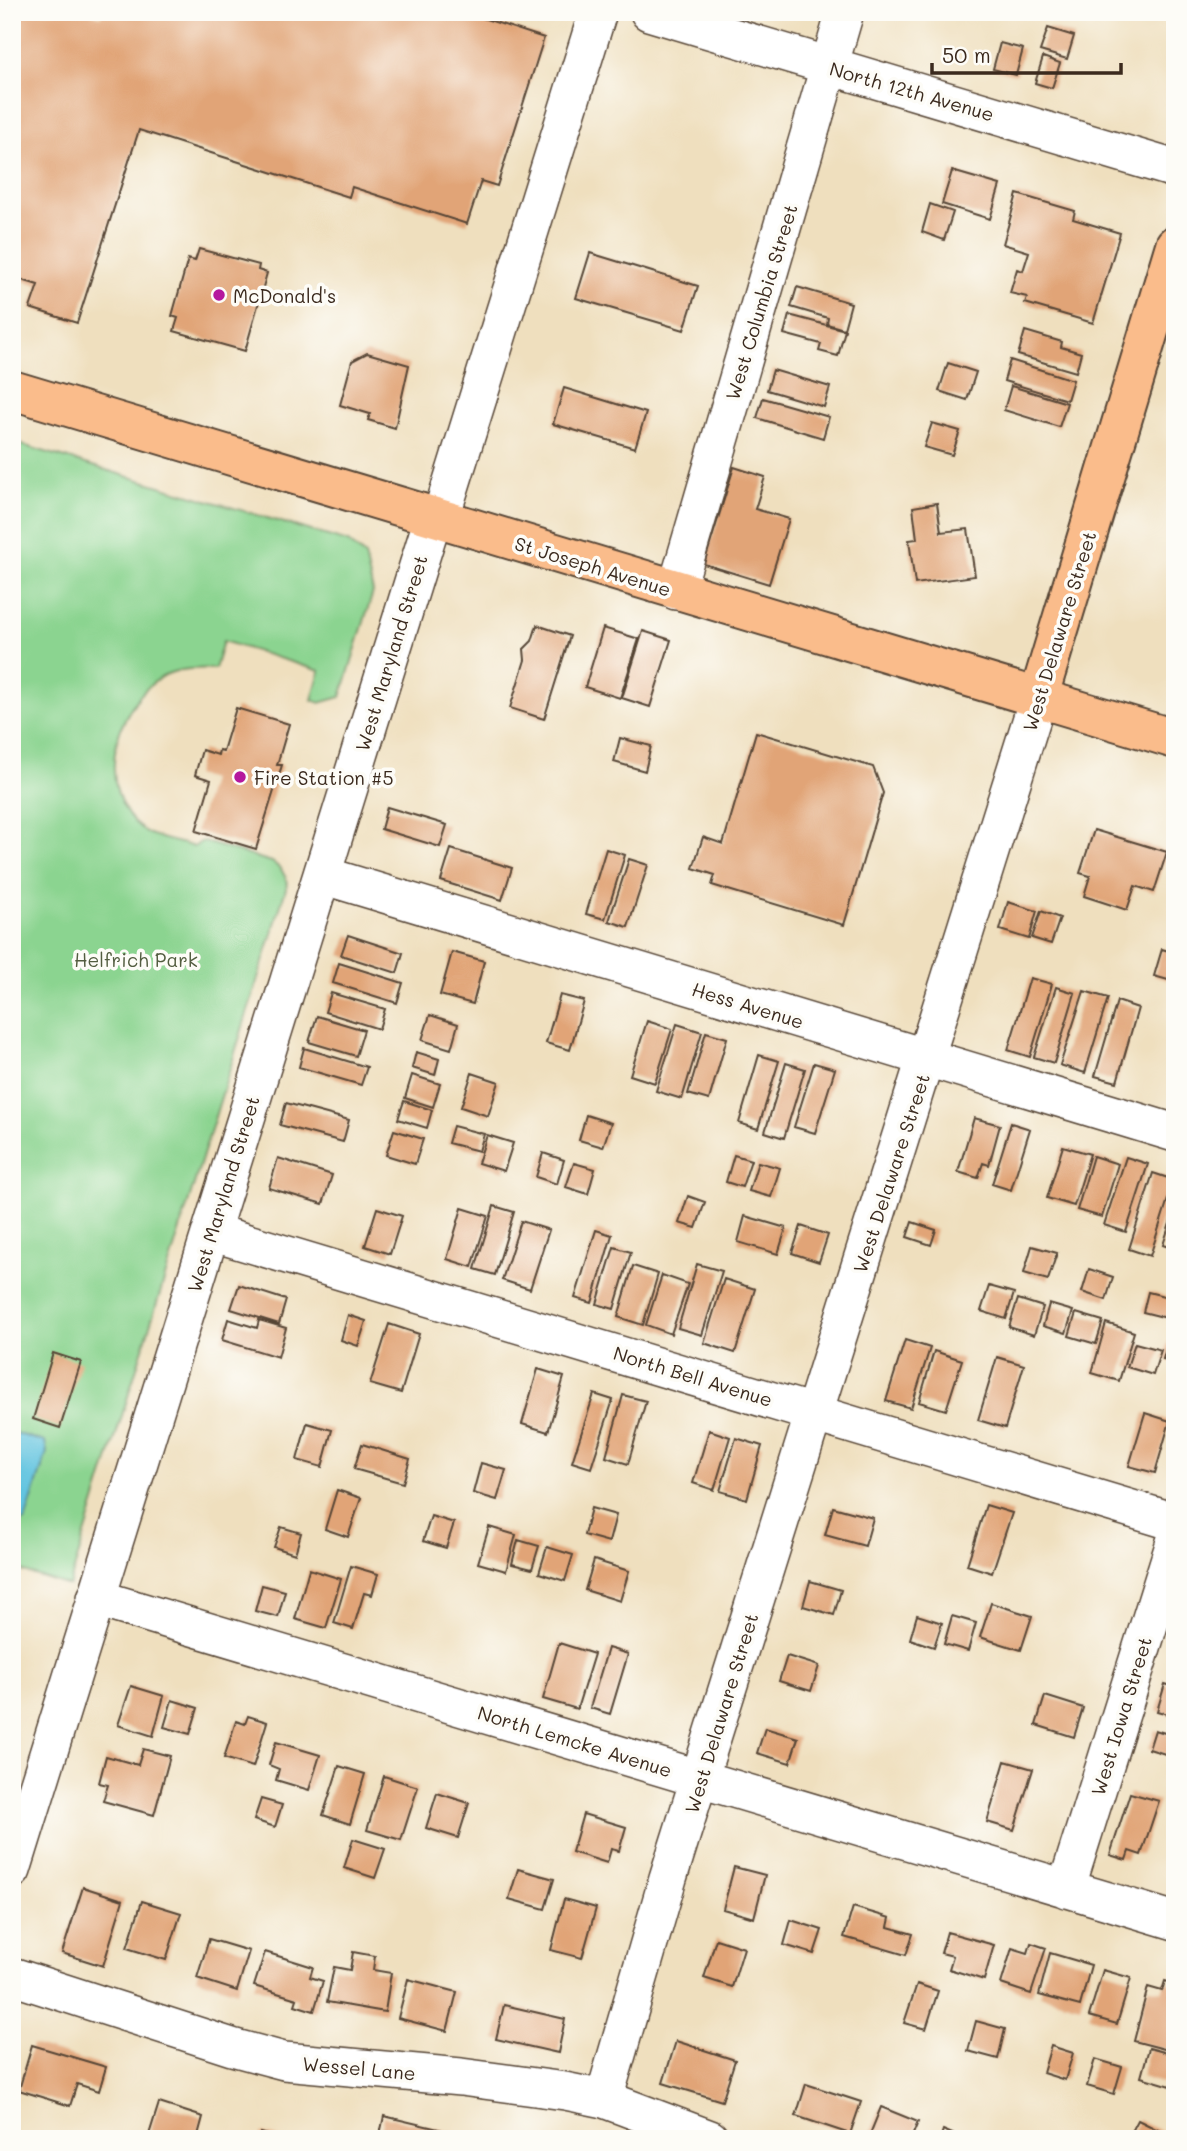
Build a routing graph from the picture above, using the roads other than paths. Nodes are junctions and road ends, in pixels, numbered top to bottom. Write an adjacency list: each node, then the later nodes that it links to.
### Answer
1 (598, 12): 8 (street, West Maryland Street)
2 (649, 12): 4 (street, North 12th Avenue)
3 (845, 12): 4 (street, West Columbia Street)
4 (829, 67): 5 (street, North 12th Avenue); 9 (street, West Columbia Street)
5 (1175, 169)
6 (1175, 245): 10 (main road, West Delaware Street)
7 (12, 390): 8 (main road, St Joseph Avenue)
8 (436, 519): 9 (main road, St Joseph Avenue); 12 (street, West Maryland Street)
9 (676, 591): 10 (main road, St Joseph Avenue)
10 (1038, 699): 11 (main road, St Joseph Avenue); 13 (street, West Delaware Street)
11 (1175, 739)
12 (322, 875): 13 (street, Hess Avenue); 15 (street, West Maryland Street)
13 (928, 1059): 14 (street, Hess Avenue); 16 (street, West Delaware Street)
14 (1175, 1133)
15 (211, 1232): 16 (street, North Bell Avenue); 19 (street, West Maryland Street)
16 (815, 1412): 17 (street, North Bell Avenue); 20 (street, West Delaware Street)
17 (1175, 1522)
18 (1175, 1542): 22 (street, West Iowa Street)
19 (96, 1598): 20 (street, North Lemcke Avenue); 21 (street, West Maryland Street)
20 (701, 1779): 22 (street, North Lemcke Avenue); 25 (street, West Delaware Street)
21 (12, 1870)
22 (1066, 1889): 23 (street, North Lemcke Avenue)
23 (1175, 1921)
24 (12, 1976): 25 (street, Wessel Lane)
25 (604, 2099): 26 (street, Wessel Lane)
26 (710, 2139)

